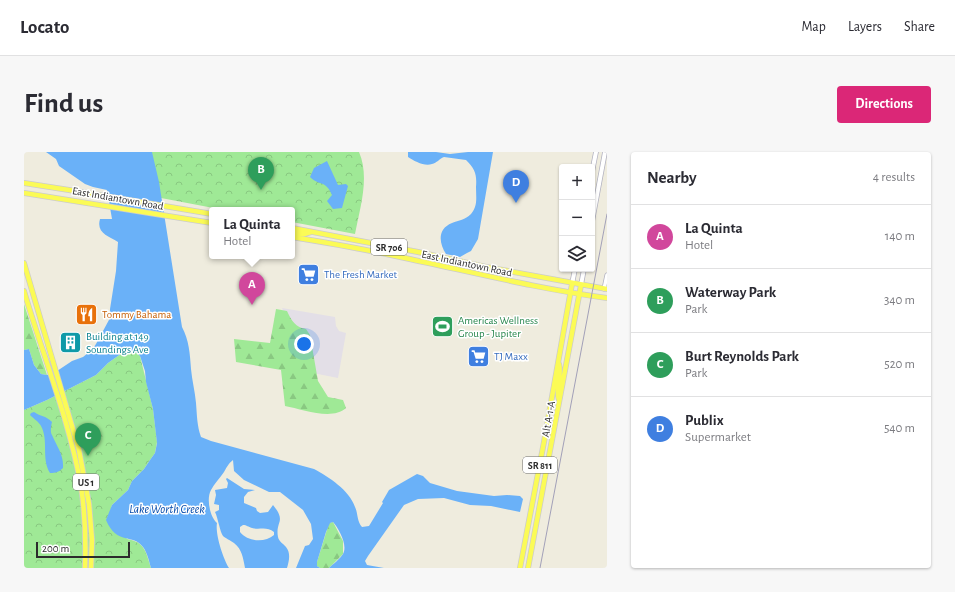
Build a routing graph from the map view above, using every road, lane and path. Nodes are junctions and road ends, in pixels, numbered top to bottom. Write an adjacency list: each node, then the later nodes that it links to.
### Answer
1 (596, 152): 4 (main road)
2 (605, 152): 3 (main road)
3 (604, 158): 5 (main road); 8 (main road)
4 (593, 164)
5 (595, 168)
6 (24, 183): 9 (main road, East Indiantown Road)
7 (24, 193): 10 (main road, East Indiantown Road)
8 (595, 206)
9 (209, 213)
10 (209, 223)
11 (295, 229): 13 (main road, East Indiantown Road / SR 706)
12 (295, 232): 13 (main road)
13 (313, 232): 16 (main road, East Indiantown Road / SR 706)
14 (295, 238): 20 (main road, East Indiantown Road / SR 706)
15 (24, 263): 32 (main road, US 1)
16 (486, 267): 20 (main road); 21 (main road, East Indiantown Road / SR 706)
17 (574, 272): 21 (main road, Alt A-1-A / SR 811)
18 (583, 272): 22 (main road, SR 811)
19 (607, 275): 23 (street)
20 (484, 276): 25 (main road, East Indiantown Road / SR 706)
21 (572, 284): 22 (main road, SR 706); 25 (main road, Alt A-1-A / SR 811)
22 (580, 285): 23 (main road, SR 706); 26 (main road, Alt A-1-A / SR 811)
23 (606, 289)
24 (24, 291): 31 (main road, US 1)
25 (570, 293): 26 (main road, SR 706); 28 (main road, Alt A-1-A / SR 811)
26 (579, 294): 27 (main road, SR 706); 29 (main road, Alt A-1-A / SR 811)
27 (607, 298)
28 (558, 363): 29 (main road); 33 (main road, Alt A-1-A / SR 811)
29 (559, 402): 30 (main road, Alt A-1-A / SR 811)
30 (528, 567)
31 (85, 568)
32 (91, 568)
33 (520, 568)

